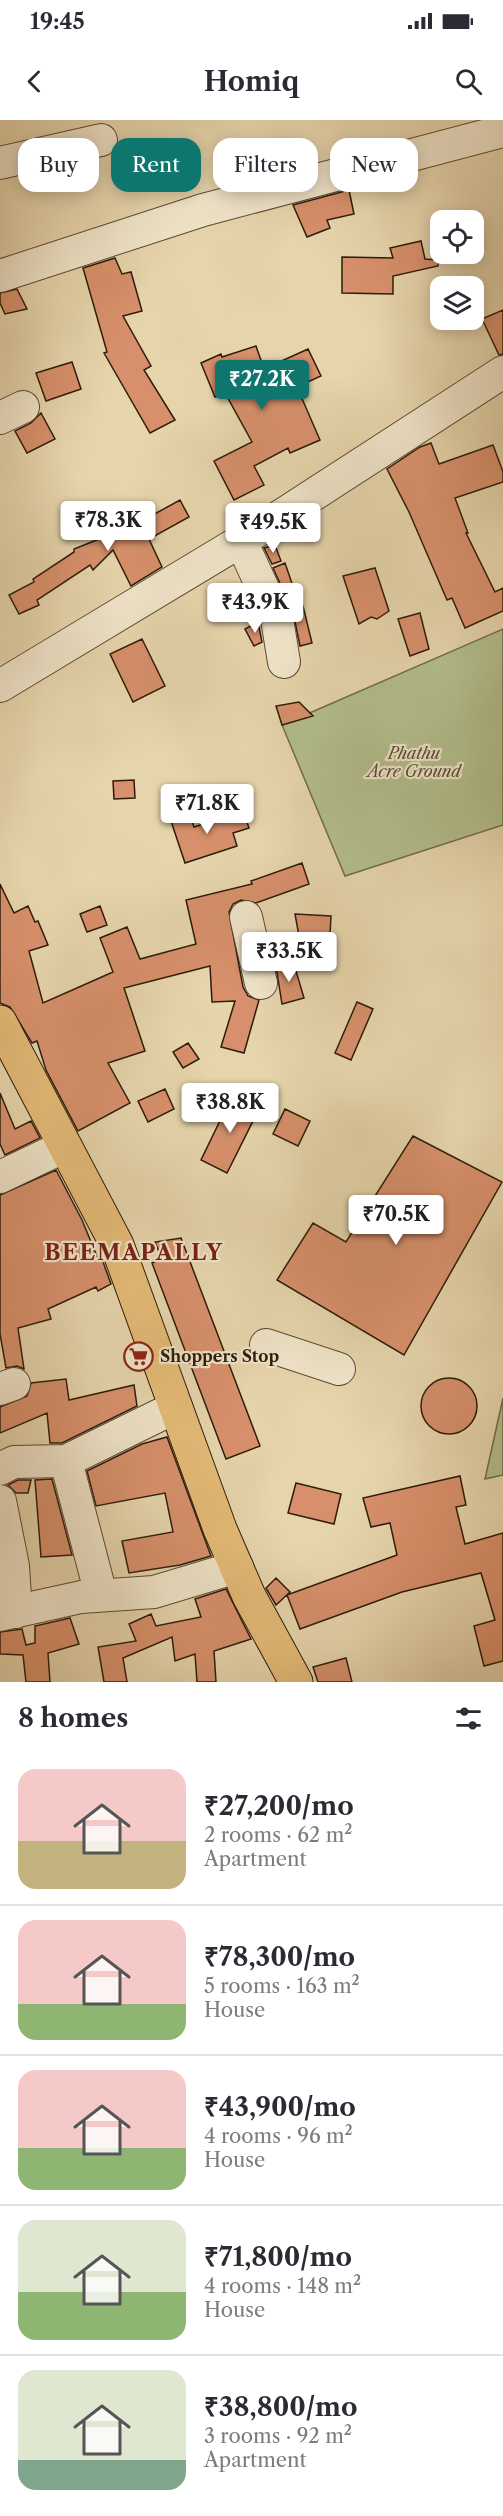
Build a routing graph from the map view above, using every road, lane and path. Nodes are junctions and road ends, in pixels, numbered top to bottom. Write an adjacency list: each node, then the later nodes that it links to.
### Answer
1 (503, 131): 4 (street)
2 (101, 140): 3 (street)
3 (0, 163)
4 (0, 276)
5 (503, 372): 6 (street)
6 (241, 541): 7 (street); 8 (street)
7 (284, 662)
8 (0, 686)
9 (246, 917): 10 (street)
10 (261, 983)
11 (0, 1022): 12 (main road)
12 (65, 1146): 13 (street); 16 (main road)
13 (0, 1178)
14 (266, 1345): 15 (street)
15 (339, 1369)
16 (176, 1407): 17 (street); 20 (main road)
17 (66, 1461): 18 (street); 21 (street)
18 (0, 1469)
19 (0, 1501): 22 (street)
20 (237, 1567): 21 (street); 23 (main road)
21 (101, 1595): 22 (street)
22 (8, 1613)
23 (296, 1682)

